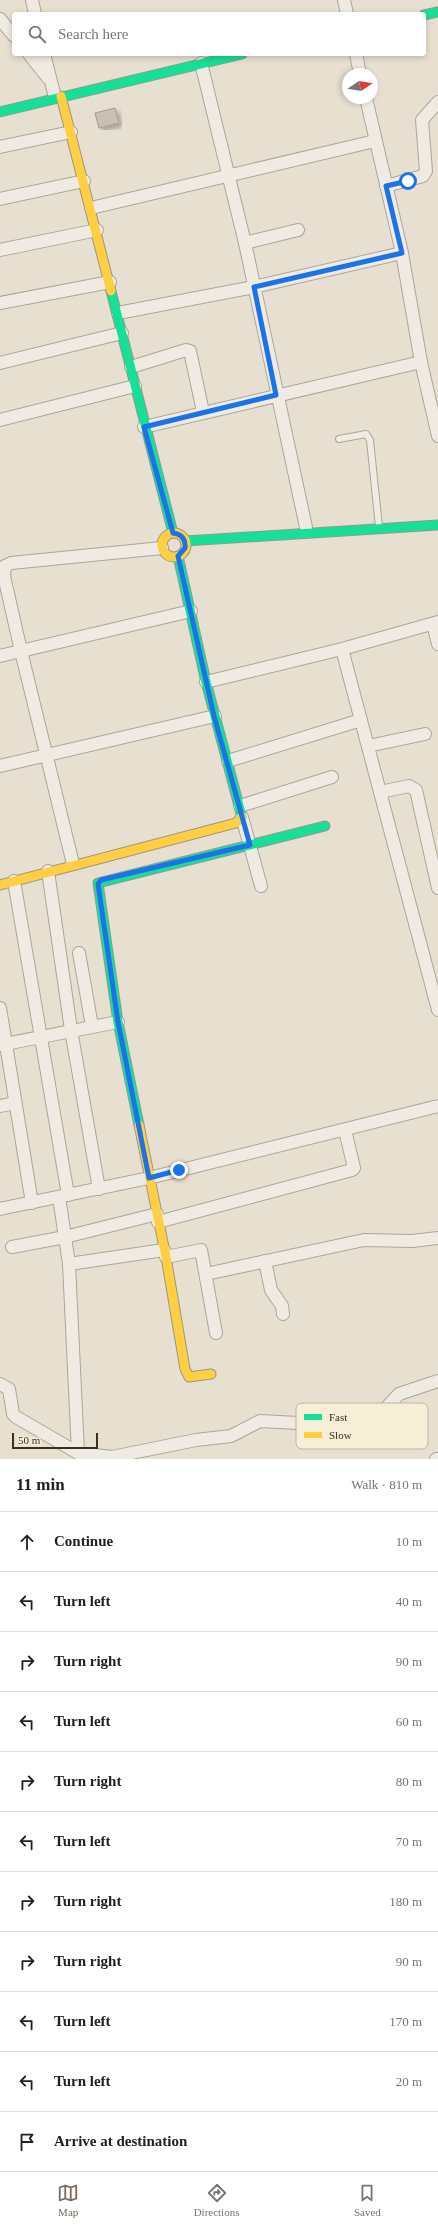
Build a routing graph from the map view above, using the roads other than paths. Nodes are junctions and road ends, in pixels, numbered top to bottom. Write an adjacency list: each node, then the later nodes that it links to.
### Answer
1 (32, 0): 3 (street)
2 (344, 0): 4 (street)
3 (35, 12)
4 (347, 12)
5 (438, 12): 6 (street)
6 (426, 15)
7 (0, 19): 8 (street)
8 (12, 34)
9 (31, 56): 15 (street)
10 (45, 56): 15 (street)
11 (233, 56): 13 (street)
12 (356, 56): 14 (street)
13 (201, 63): 16 (street); 23 (street)
14 (359, 68)
15 (51, 81): 16 (street)
16 (58, 97): 19 (street); 20 (street)
17 (438, 102): 25 (street)
18 (367, 104): 21 (street)
19 (0, 112)
20 (71, 132): 22 (street); 24 (street)
21 (375, 141): 23 (street); 25 (street)
22 (0, 147)
23 (229, 176): 27 (street); 30 (street)
24 (84, 181): 26 (street); 27 (street)
25 (386, 186): 32 (street)
26 (0, 199)
27 (91, 208): 28 (street)
28 (97, 230): 31 (street); 33 (street)
29 (298, 230): 30 (street)
30 (245, 243): 34 (street)
31 (0, 250)
32 (402, 253): 34 (street); 38 (street)
33 (110, 282): 35 (street); 36 (street)
34 (254, 287): 36 (street); 42 (street)
35 (0, 303)
36 (118, 313): 37 (street)
37 (122, 333): 39 (street); 40 (street)
38 (421, 362): 42 (street); 46 (street)
39 (0, 363)
40 (130, 367): 41 (street); 43 (street)
41 (135, 386): 44 (street); 45 (street)
42 (276, 395): 43 (street); 50 (street)
43 (203, 412): 45 (street)
44 (0, 420)
45 (144, 427): 51 (street)
46 (437, 429)
47 (339, 439): 49 (lane)
48 (438, 525): 49 (street)
49 (379, 528): 50 (street)
50 (307, 532): 52 (street)
51 (173, 533): 52 (street); 53 (street)
52 (185, 541): 54 (street)
53 (162, 548): 54 (street); 55 (street)
54 (178, 556): 56 (street)
55 (2, 566): 60 (street)
56 (191, 611): 60 (street); 62 (street)
57 (436, 623): 58 (street); 59 (street)
58 (438, 644)
59 (342, 649): 62 (street); 64 (street)
60 (21, 651): 61 (street); 67 (street)
61 (0, 656)
62 (206, 682): 63 (street)
63 (214, 716): 67 (street); 68 (street)
64 (361, 720): 66 (street); 68 (street)
65 (425, 734): 66 (street)
66 (368, 746): 71 (street)
67 (46, 756): 69 (street); 75 (street)
68 (228, 761): 72 (street)
69 (0, 766)
70 (332, 777): 72 (street)
71 (380, 792): 80 (street); 83 (street)
72 (241, 812): 74 (street); 75 (street)
73 (325, 826): 74 (street)
74 (250, 845): 79 (street); 84 (street)
75 (73, 864): 76 (street)
76 (48, 871): 77 (street); 86 (street)
77 (14, 881): 78 (street); 87 (street)
78 (0, 885)
79 (261, 886)
80 (438, 888)
81 (79, 953): 85 (street)
82 (0, 1008): 88 (street)
83 (438, 1010)
84 (118, 1022): 85 (street); 93 (street)
85 (92, 1026): 86 (street)
86 (70, 1030): 87 (street); 94 (street)
87 (41, 1036): 88 (street); 95 (street)
88 (3, 1045): 89 (street)
89 (15, 1103): 90 (street); 96 (street)
90 (0, 1106)
91 (438, 1106): 92 (street)
92 (345, 1130): 93 (street); 98 (street)
93 (149, 1178): 94 (street); 98 (street)
94 (99, 1189): 95 (street)
95 (63, 1196): 96 (street); 99 (street)
96 (32, 1203): 97 (street)
97 (0, 1209)
98 (157, 1218): 99 (street); 102 (street)
99 (65, 1237): 101 (street); 104 (street)
100 (438, 1238): 103 (street)
101 (12, 1247)
102 (165, 1254): 104 (street); 105 (street); 108 (street)
103 (265, 1261): 105 (street); 106 (street)
104 (69, 1264): 114 (street)
105 (206, 1274): 107 (street)
106 (283, 1314)
107 (216, 1333)
108 (212, 1374)
109 (438, 1381): 111 (street)
110 (0, 1384): 114 (street)
111 (391, 1403)
112 (296, 1423): 113 (street)
113 (155, 1454): 114 (street)
114 (80, 1455)

